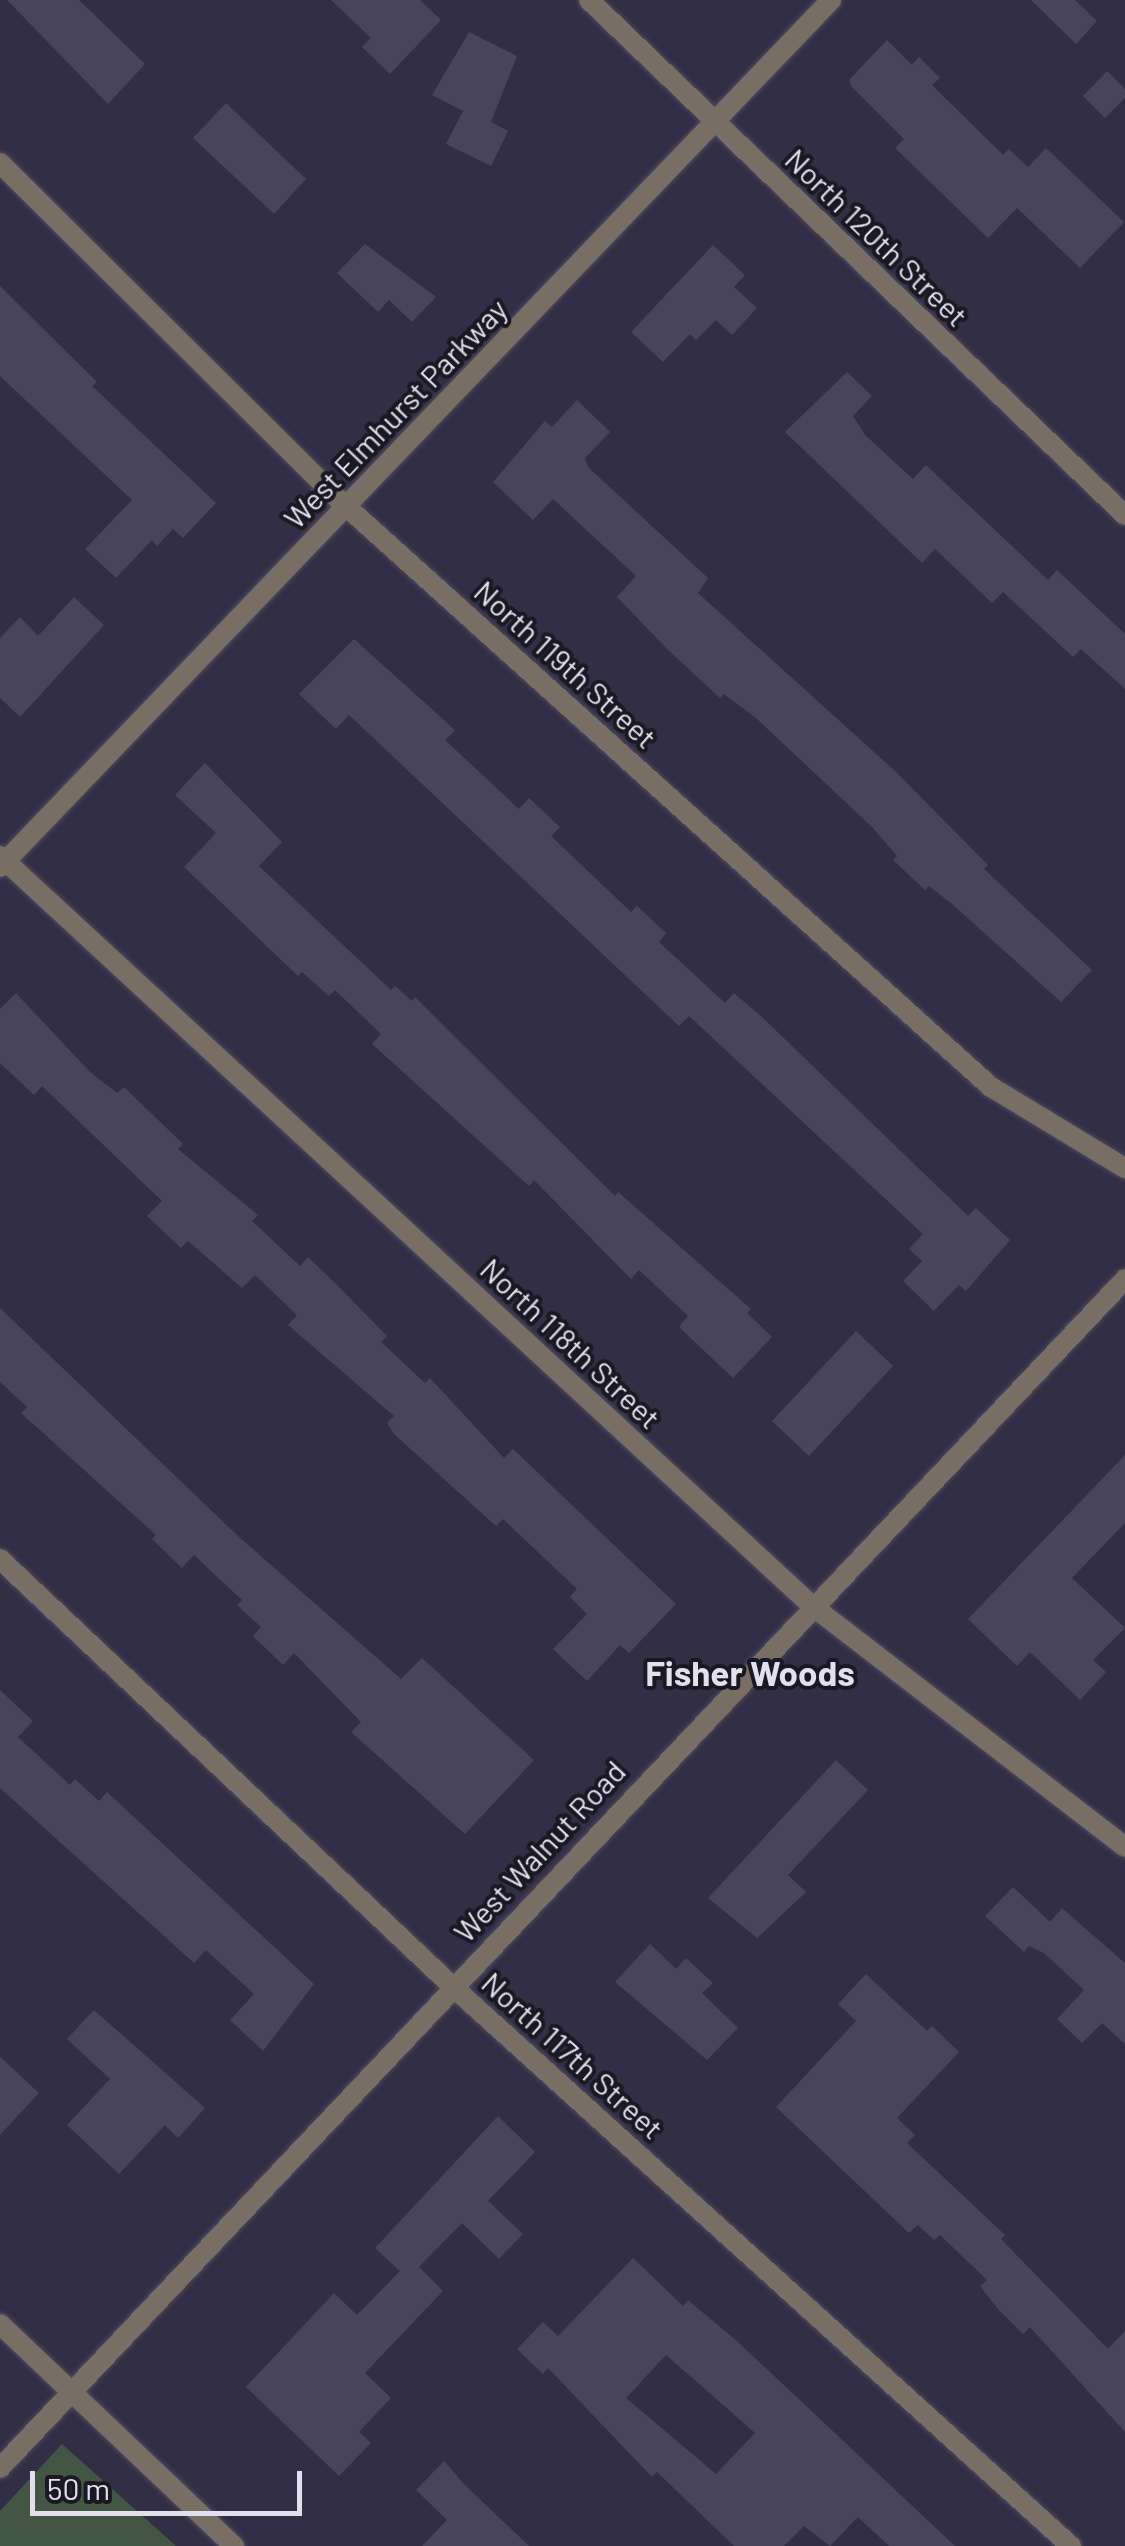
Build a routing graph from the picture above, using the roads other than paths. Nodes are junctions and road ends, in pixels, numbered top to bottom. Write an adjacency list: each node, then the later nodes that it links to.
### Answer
1 (589, 0): 3 (street, North 120th Street)
2 (831, 0): 3 (street, West Elmhurst Parkway)
3 (715, 123): 5 (street, West Elmhurst Parkway); 6 (street, North 120th Street)
4 (0, 164): 5 (street, North 119th Street)
5 (347, 507): 7 (street, West Elmhurst Parkway); 8 (street, North 119th Street)
6 (1125, 515)
7 (2, 861): 11 (street, North 118th Street)
8 (1125, 1168)
9 (1125, 1279): 11 (street, West Walnut Road)
10 (0, 1559): 13 (street, North 117th Street)
11 (811, 1605): 12 (street, North 118th Street); 13 (street, West Walnut Road)
12 (1125, 1847)
13 (452, 1986): 15 (street, West Walnut Road); 18 (street, North 117th Street)
14 (0, 2324): 15 (street)
15 (71, 2391): 16 (street, West Walnut Road); 17 (street)
16 (0, 2468)
17 (234, 2546)
18 (1071, 2546)

